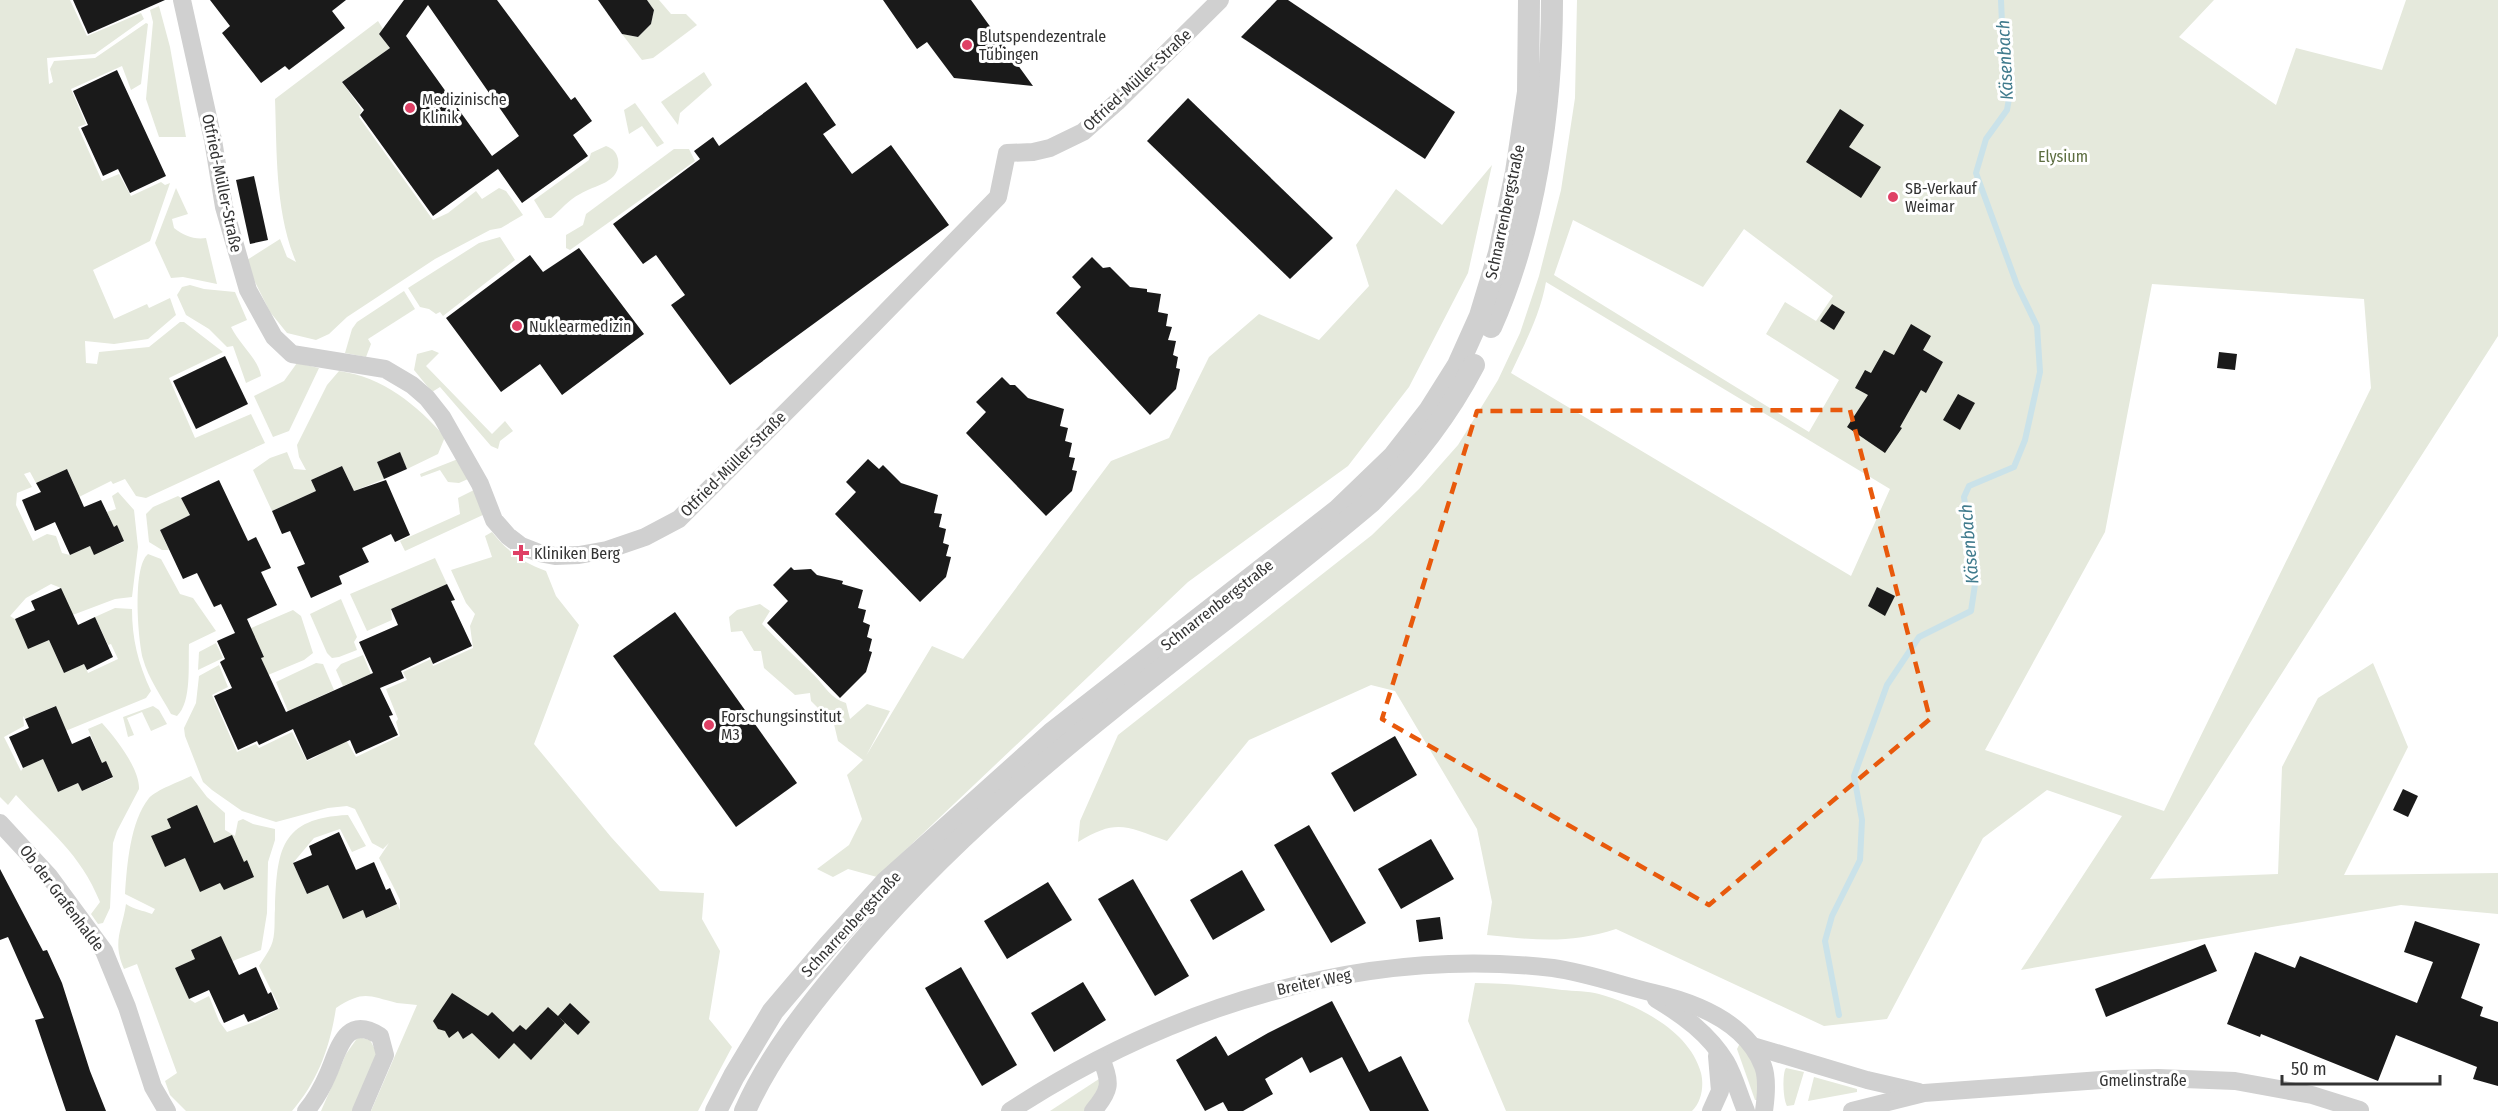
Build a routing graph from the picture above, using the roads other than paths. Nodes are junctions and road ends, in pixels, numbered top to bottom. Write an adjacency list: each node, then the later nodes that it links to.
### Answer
1 (182, 0): 2 (street, Otfried-Müller-Straße)
2 (1220, 0)
3 (1529, 0): 15 (street, Schnarrenbergstraße)
4 (1552, 0): 16 (street, Schnarrenbergstraße)
5 (0, 823): 12 (street, Ob der Grafenhalde)
6 (1641, 990): 7 (street, Breiter Weg); 8 (street, Breiter Weg); 9 (street, Breiter Weg)
7 (1753, 1046): 10 (street, Gmelinstraße); 21 (street, Breiter Weg)
8 (1716, 1049): 19 (street); 20 (street, Breiter Weg)
9 (1101, 1059): 17 (street, Breiter Weg); 18 (street)
10 (1924, 1093): 11 (street, Gmelinstraße); 22 (street, Gmelinstraße)
11 (2360, 1110)
12 (167, 1111)
13 (306, 1111): 14 (street)
14 (361, 1111)
15 (716, 1111)
16 (745, 1111)
17 (1010, 1111)
18 (1093, 1111)
19 (1712, 1111)
20 (1746, 1111)
21 (1764, 1111)
22 (1852, 1111)

